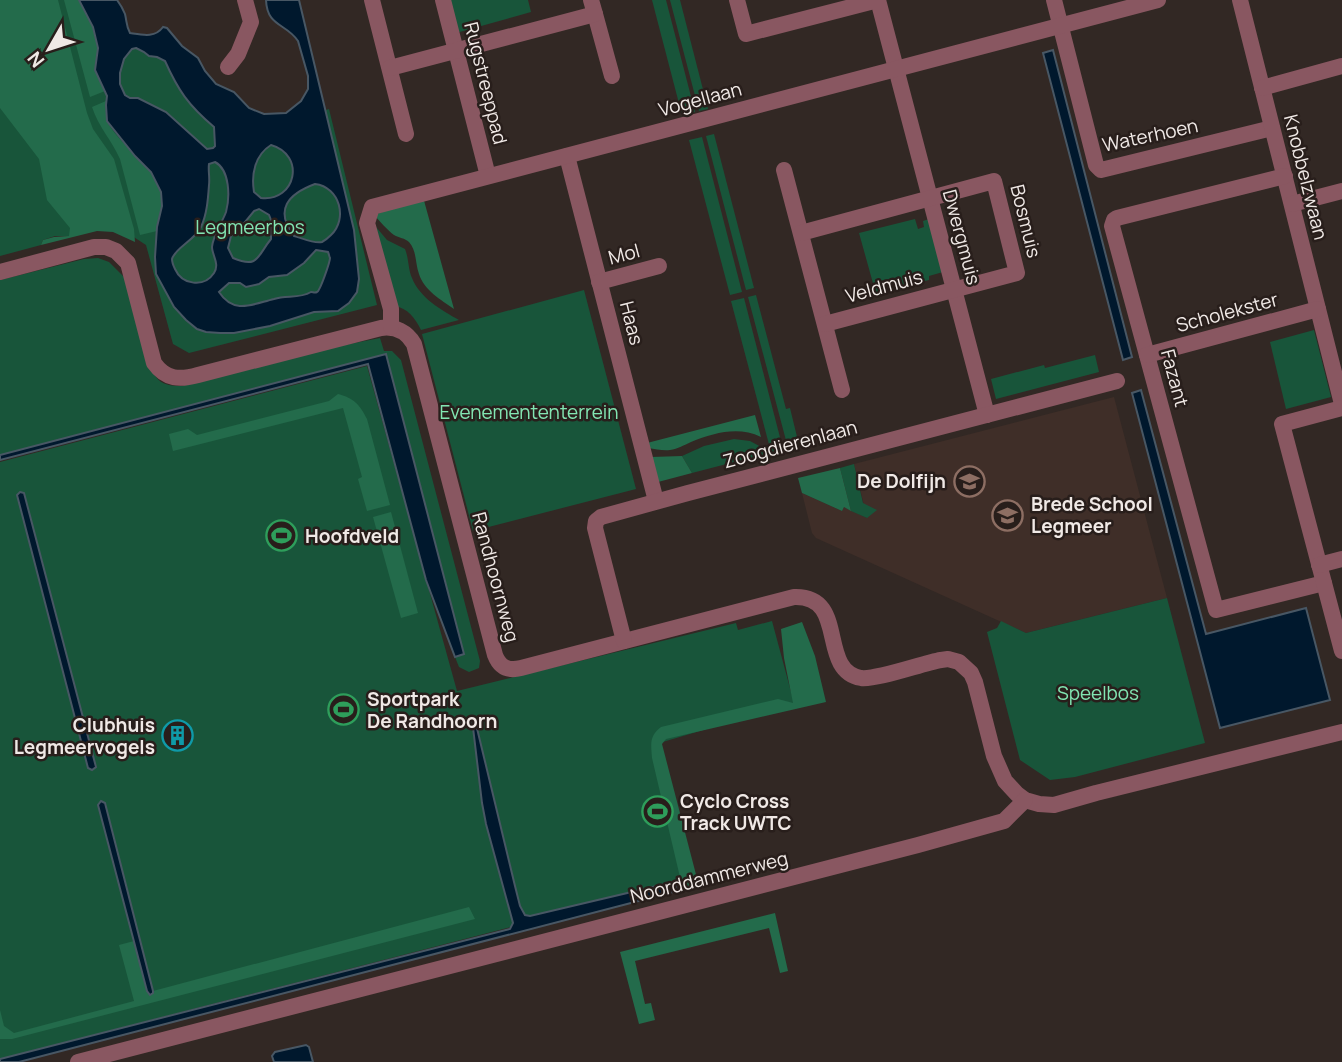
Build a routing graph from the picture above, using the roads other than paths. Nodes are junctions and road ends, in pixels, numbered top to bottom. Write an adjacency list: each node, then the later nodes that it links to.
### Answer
1 (245, 0): 13 (street)
2 (372, 0): 14 (street)
3 (443, 0): 11 (street, Rugstreeppad)
4 (737, 0): 5 (street)
5 (878, 0): 15 (street, Dwergmuis)
6 (1054, 0): 10 (street)
7 (1158, 0): 10 (street, Vogellaan)
8 (1240, 0): 17 (street, Knobbelzwaan)
9 (593, 7): 11 (street); 16 (street)
10 (1060, 26): 15 (street, Vogellaan); 18 (street, Waterhoen)
11 (456, 51): 14 (street); 22 (street, Rugstreeppad)
12 (1342, 66): 17 (street)
13 (228, 67)
14 (390, 68): 19 (street)
15 (896, 69): 20 (street, Vogellaan); 25 (street, Dwergmuis)
16 (612, 76)
17 (1262, 88): 18 (street, Knobbelzwaan)
18 (1272, 128): 23 (street, Knobbelzwaan)
19 (407, 134)
20 (567, 156): 22 (street, Vogellaan); 30 (street, Haas)
21 (784, 170): 27 (street, Veldmuis)
22 (488, 176): 34 (street, Vogellaan)
23 (1285, 176): 26 (street, Knobbelzwaan); 35 (street, Fazant)
24 (1342, 191): 26 (street)
25 (930, 199): 27 (street); 31 (street, Dwergmuis); 31 (street, Bosmuis)
26 (1292, 204): 32 (street, Knobbelzwaan)
27 (801, 233): 33 (street, Veldmuis)
28 (659, 266): 30 (street, Mol)
29 (0, 272): 34 (street)
30 (599, 282): 40 (street, Haas)
31 (954, 289): 33 (street, Veldmuis); 39 (street, Dwergmuis)
32 (1318, 309): 35 (street, Scholekster); 38 (street, Knobbelzwaan)
33 (825, 324): 37 (street, Veldmuis)
34 (391, 327): 44 (street, Randhoornweg)
35 (1147, 355): 43 (street, Fazant)
36 (1116, 381): 39 (street, Zoogdierenlaan)
37 (842, 390)
38 (1342, 406): 42 (street, Knobbelzwaan)
39 (987, 415): 40 (street, Zoogdierenlaan)
40 (656, 501): 44 (street, Zoogdierenlaan)
41 (1342, 559): 42 (street)
42 (1319, 565): 43 (street, Knobbelzwaan)
43 (1324, 583): 45 (street, Knobbelzwaan)
44 (624, 641): 47 (street, Randhoornweg)
45 (1342, 652)
46 (1342, 732): 47 (street)
47 (1025, 800): 48 (street, Noorddammerweg)
48 (78, 1062)

